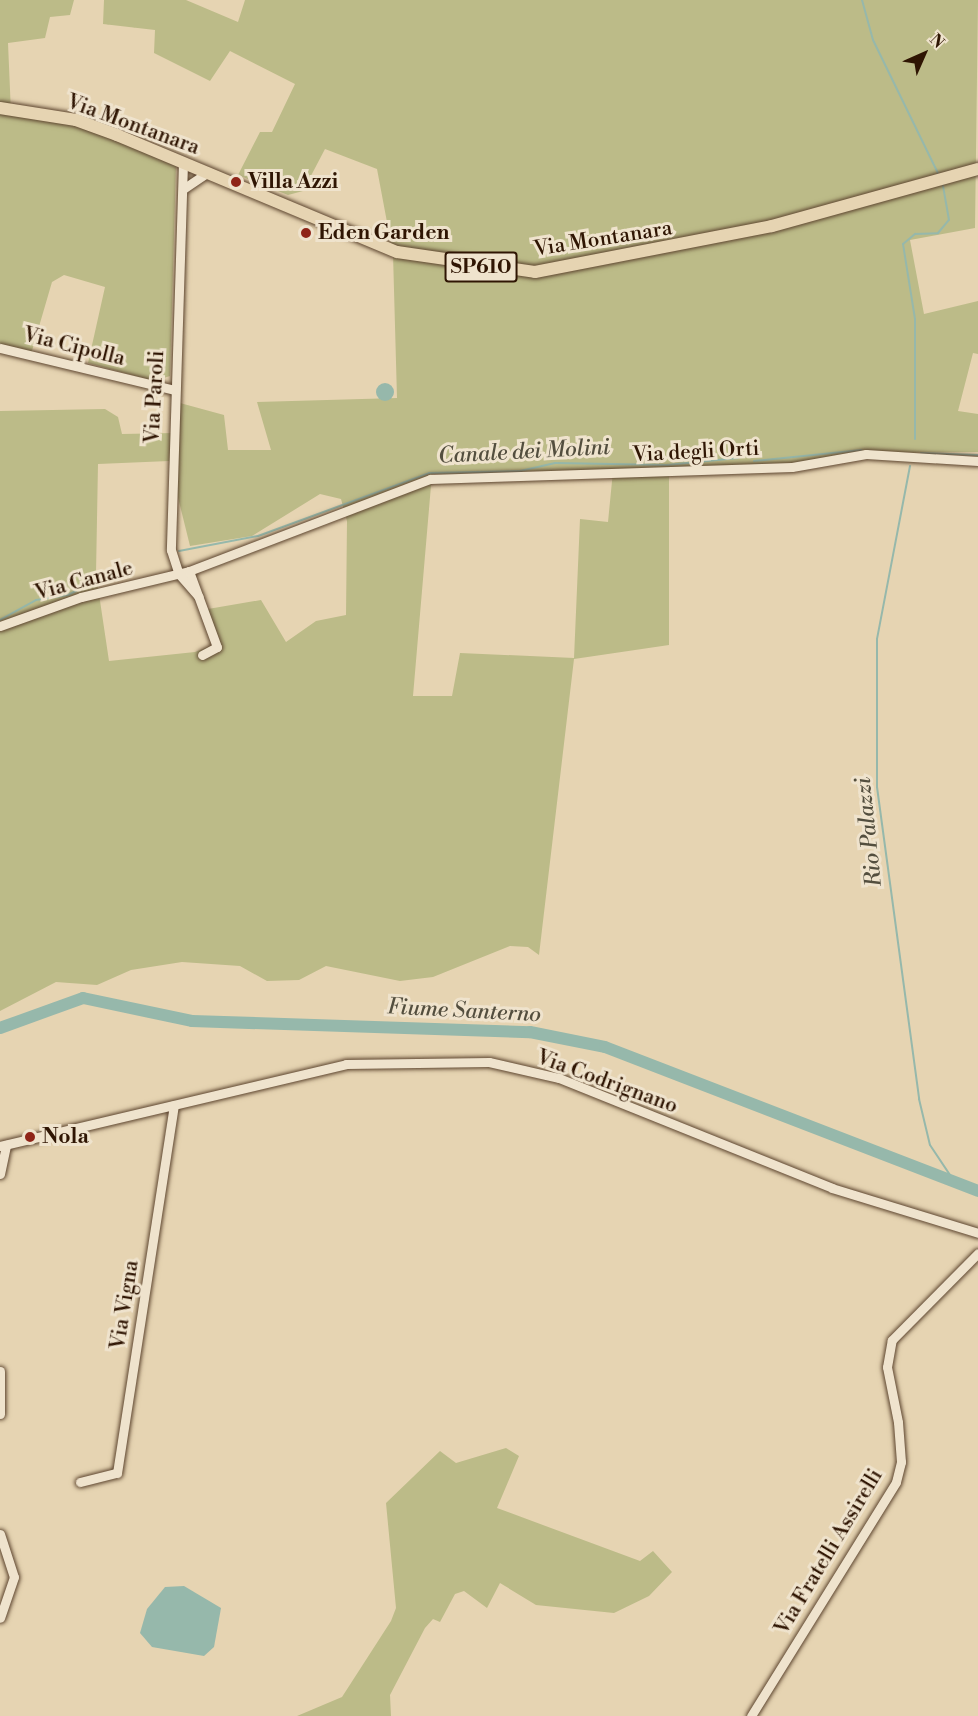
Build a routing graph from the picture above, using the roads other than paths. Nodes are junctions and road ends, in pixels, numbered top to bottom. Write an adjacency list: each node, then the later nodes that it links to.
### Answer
1 (0, 108): 2 (main road, Via Montanara / SP610)
2 (188, 165): 4 (main road, Via Montanara / SP610); 5 (street, Via Paroli)
3 (978, 169): 4 (main road, Via Montanara / SP610)
4 (207, 173): 5 (street)
5 (186, 186): 7 (street, Via Paroli)
6 (0, 348): 7 (street, Via Cipolla)
7 (175, 390): 10 (street, Via Paroli)
8 (978, 461): 9 (street, Via degli Orti)
9 (189, 571): 10 (street, Via degli Orti); 11 (street)
10 (179, 574): 11 (street); 12 (street, Via Canale)
11 (199, 597): 13 (street)
12 (0, 626)
13 (202, 655)
14 (174, 1105): 15 (street, Via Codrignano); 17 (street, Via Codrignano); 21 (street, Via Vigna)
15 (3, 1145): 16 (street)
16 (0, 1174)
17 (978, 1233)
18 (978, 1253): 24 (street, Via Fratelli Assirelli)
19 (0, 1371): 20 (street)
20 (0, 1414)
21 (80, 1482)
22 (0, 1534): 23 (street)
23 (0, 1618)
24 (751, 1716)

